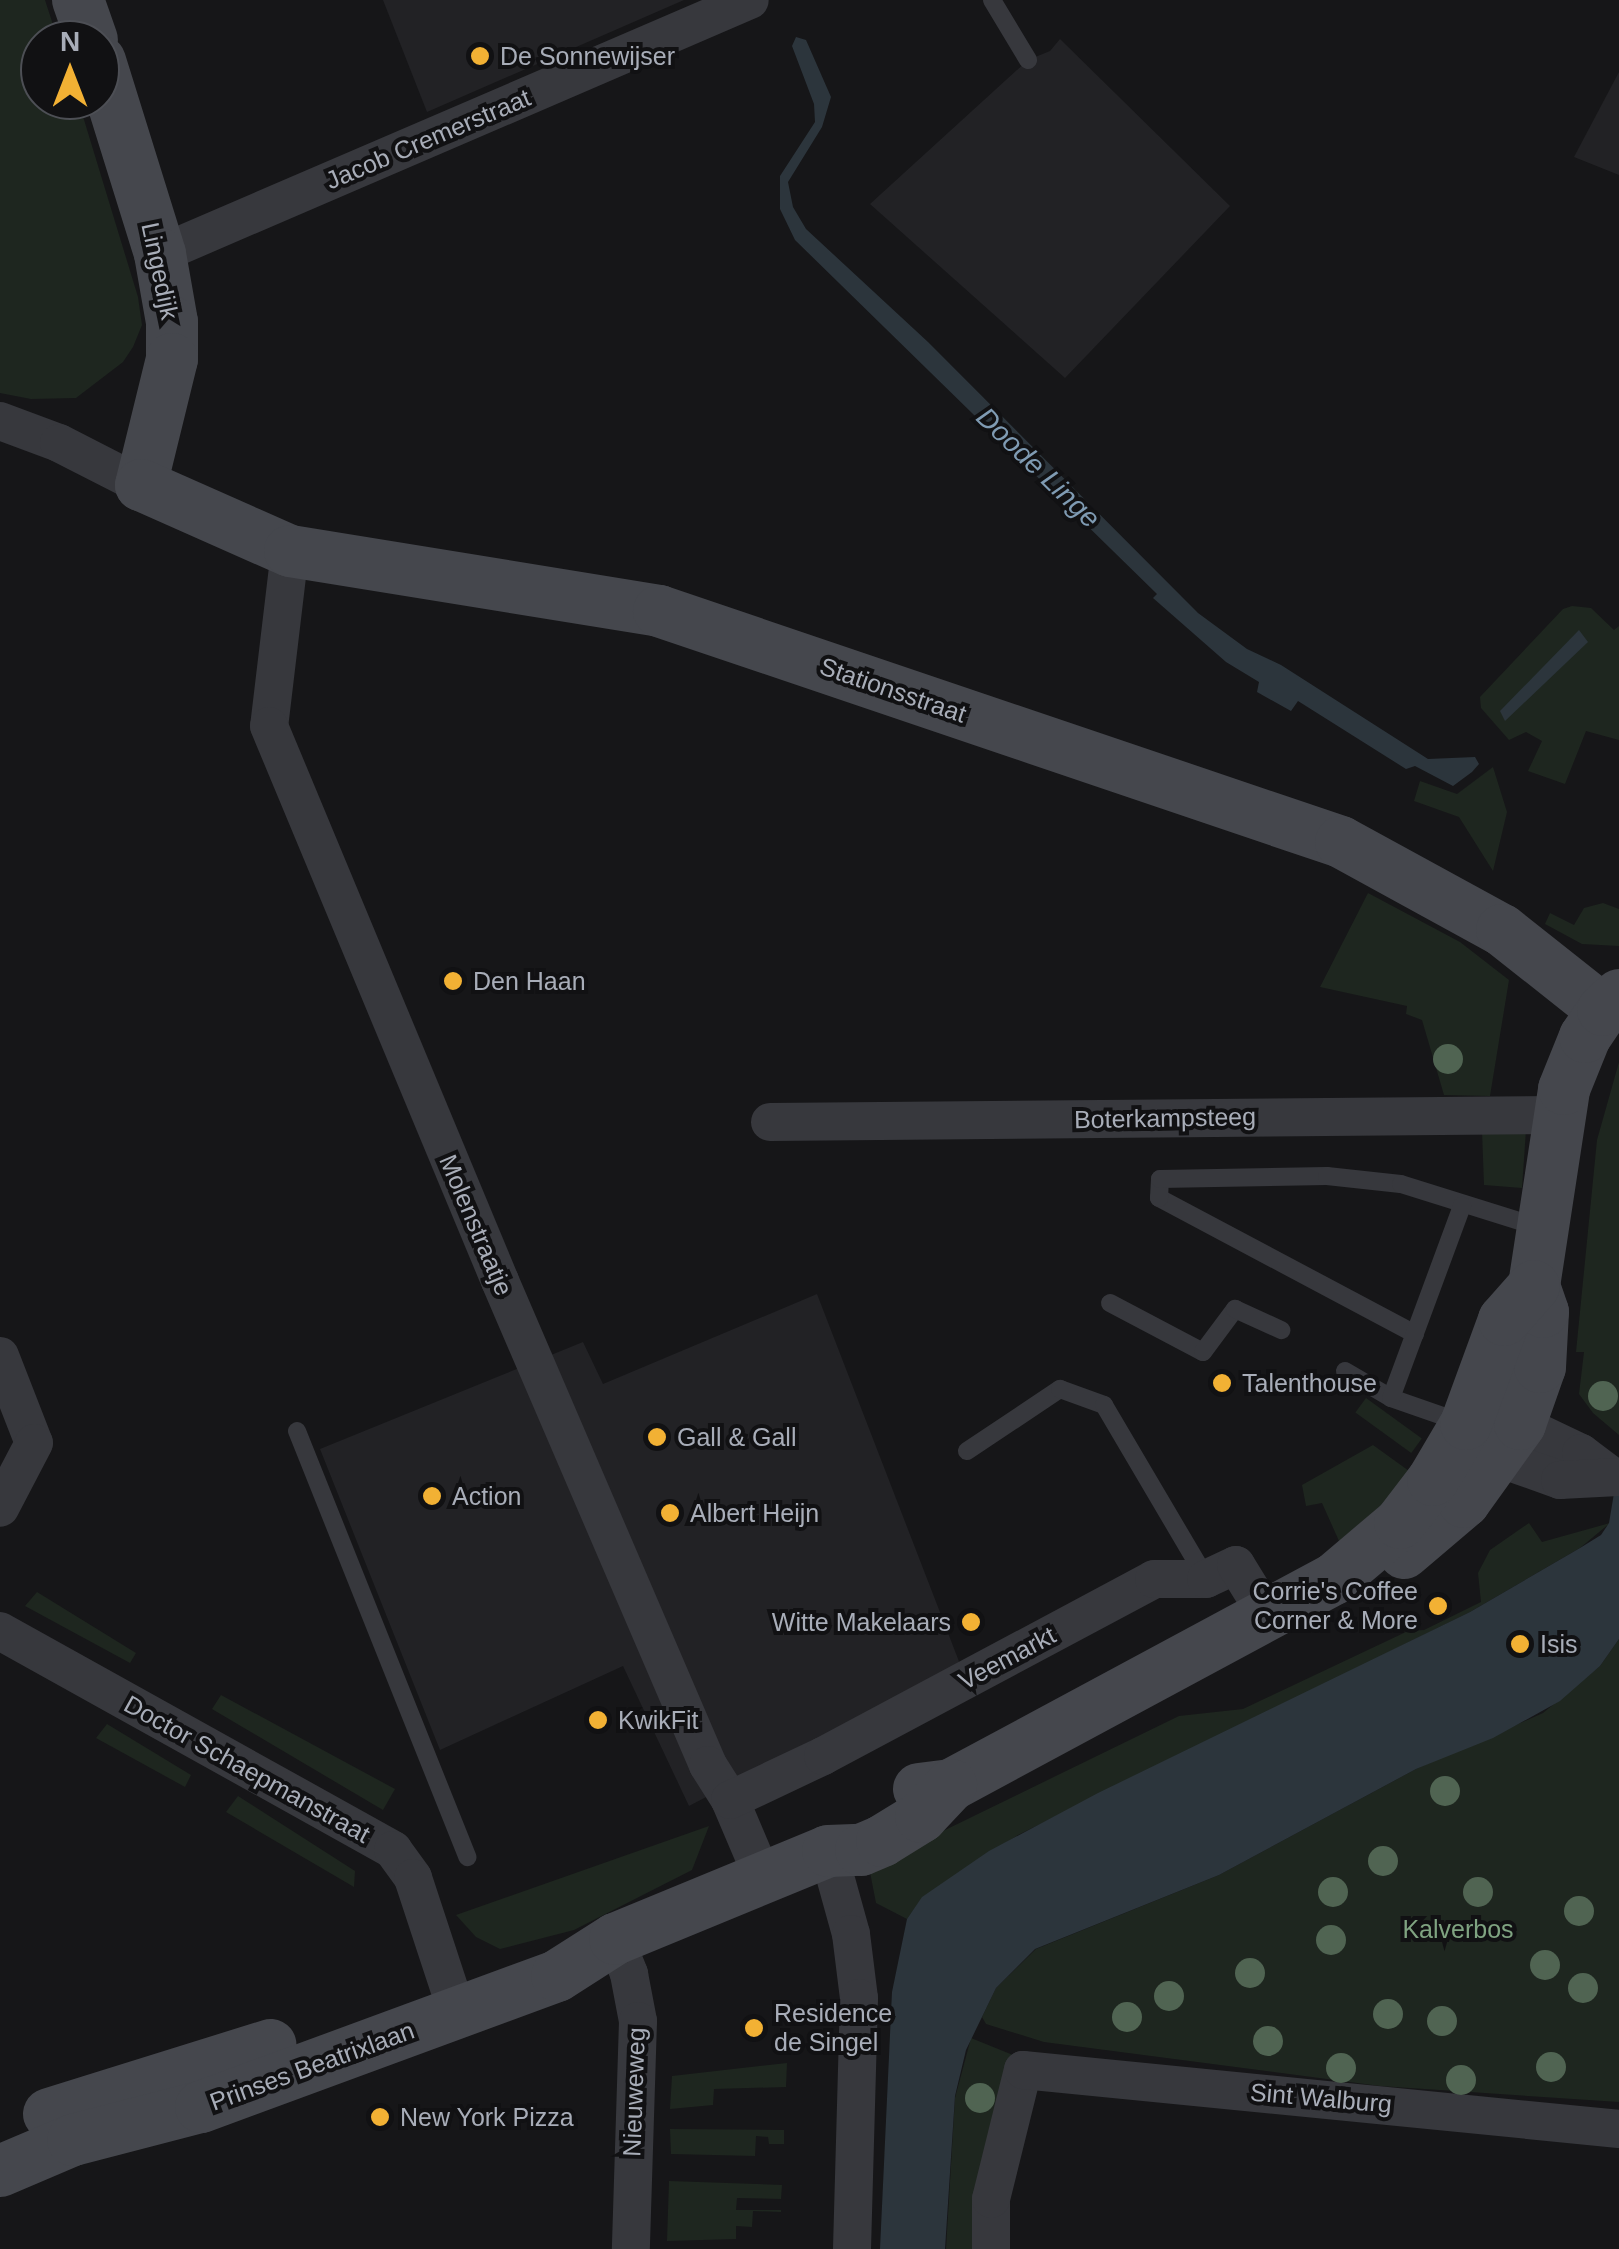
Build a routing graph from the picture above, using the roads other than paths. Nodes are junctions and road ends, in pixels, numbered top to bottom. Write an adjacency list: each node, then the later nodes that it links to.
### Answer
1 (750, 0): 5 (street, Jacob Cremerstraat)
2 (992, 0): 3 (lane)
3 (1028, 60)
4 (118, 120): 5 (street, Lingedijk)
5 (160, 254): 7 (street, Lingedijk)
6 (0, 421): 7 (street)
7 (142, 485): 8 (street, Stationsstraat)
8 (290, 552): 9 (street, Stationsstraat); 28 (street, Molenstraatje)
9 (1611, 1002): 10 (street)
10 (1559, 1114): 11 (street, Boterkampsteeg); 13 (street)
11 (770, 1122)
12 (1462, 1206): 13 (lane); 16 (lane); 16 (lane)
13 (1543, 1229): 21 (street)
14 (1110, 1303): 15 (lane)
15 (1281, 1330)
16 (1416, 1334): 19 (lane)
17 (0, 1356): 24 (street)
18 (1345, 1371): 19 (lane)
19 (1391, 1398): 21 (lane)
20 (297, 1432): 30 (lane)
21 (1494, 1435): 23 (street); 26 (street)
22 (966, 1450): 25 (lane)
23 (1615, 1476)
24 (0, 1508)
25 (1206, 1579): 26 (street, Veemarkt); 28 (street, Veemarkt)
26 (1300, 1599): 29 (street)
27 (0, 1631): 33 (street, Doctor Schaepmanstraat)
28 (730, 1800): 31 (street, Molenstraatje)
29 (828, 1850): 31 (street, Prinses Beatrixlaan); 38 (street)
30 (466, 1856)
31 (764, 1880): 32 (street, Prinses Beatrixlaan)
32 (615, 1939): 33 (street, Prinses Beatrixlaan); 37 (street, Nieuweweg)
33 (452, 1998): 35 (street, Prinses Beatrixlaan); 36 (street, Prinses Beatrixlaan)
34 (1619, 2128): 39 (street, Sint Walburg)
35 (0, 2140)
36 (0, 2171)
37 (631, 2249)
38 (852, 2249)
39 (991, 2249)

